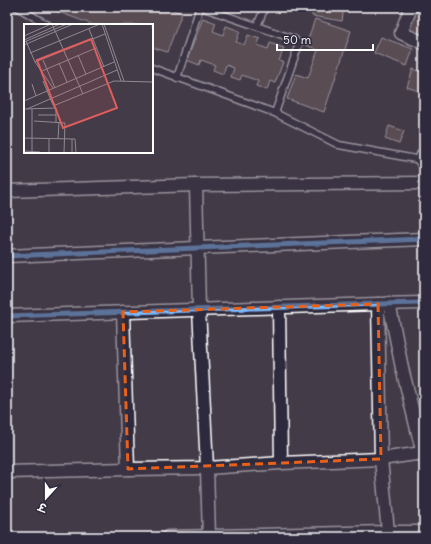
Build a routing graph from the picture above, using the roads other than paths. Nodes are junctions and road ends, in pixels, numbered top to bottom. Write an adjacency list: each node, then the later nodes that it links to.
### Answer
1 (17, 7): 5 (lane)
2 (200, 7): 6 (lane); 9 (lane)
3 (265, 7): 6 (lane)
4 (411, 7): 7 (street)
5 (46, 24)
6 (257, 26): 10 (lane)
7 (424, 43)
8 (153, 68): 9 (lane)
9 (177, 78): 10 (lane)
10 (275, 113): 11 (lane)
11 (423, 158)
12 (424, 183): 13 (street)
13 (196, 185): 14 (street); 16 (street)
14 (7, 191)
15 (424, 239): 16 (street)
16 (198, 248): 17 (street); 21 (street)
17 (7, 256)
18 (424, 303): 19 (street)
19 (383, 304): 20 (street); 24 (street); 25 (street)
20 (279, 307): 21 (street); 26 (street)
21 (199, 309): 22 (street); 27 (street)
22 (123, 312): 23 (street); 28 (street)
23 (7, 316)
24 (423, 455): 25 (street)
25 (381, 459): 26 (street); 30 (street)
26 (281, 463): 27 (street)
27 (207, 468): 28 (street); 32 (street)
28 (128, 469): 29 (street)
29 (7, 472)
30 (388, 532): 31 (street); 32 (street)
31 (424, 532)
32 (209, 536): 33 (street)
33 (168, 537)

